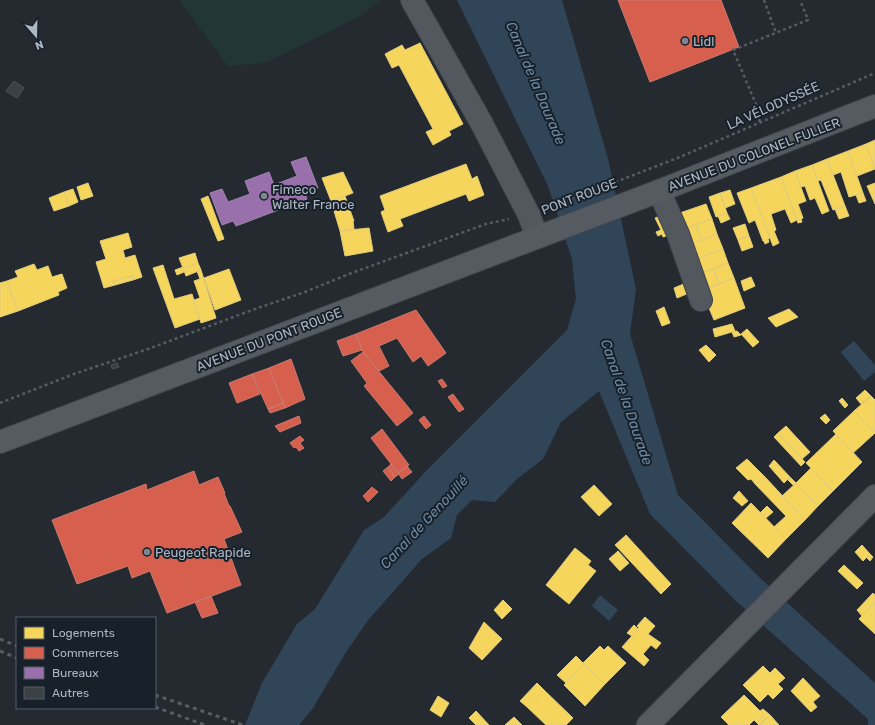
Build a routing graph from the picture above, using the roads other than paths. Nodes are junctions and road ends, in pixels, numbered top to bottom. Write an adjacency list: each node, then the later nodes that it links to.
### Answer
1 (412, 0): 5 (lane)
2 (875, 106): 3 (main road, AVENUE DU COLONEL FULLER)
3 (659, 191): 4 (main road, AVENUE DU COLONEL FULLER); 6 (lane)
4 (633, 201): 5 (main road, PONT ROUGE)
5 (537, 237): 7 (main road, AVENUE DU PONT ROUGE)
6 (701, 300)
7 (0, 442)
8 (875, 496): 9 (main road)
9 (648, 725)

